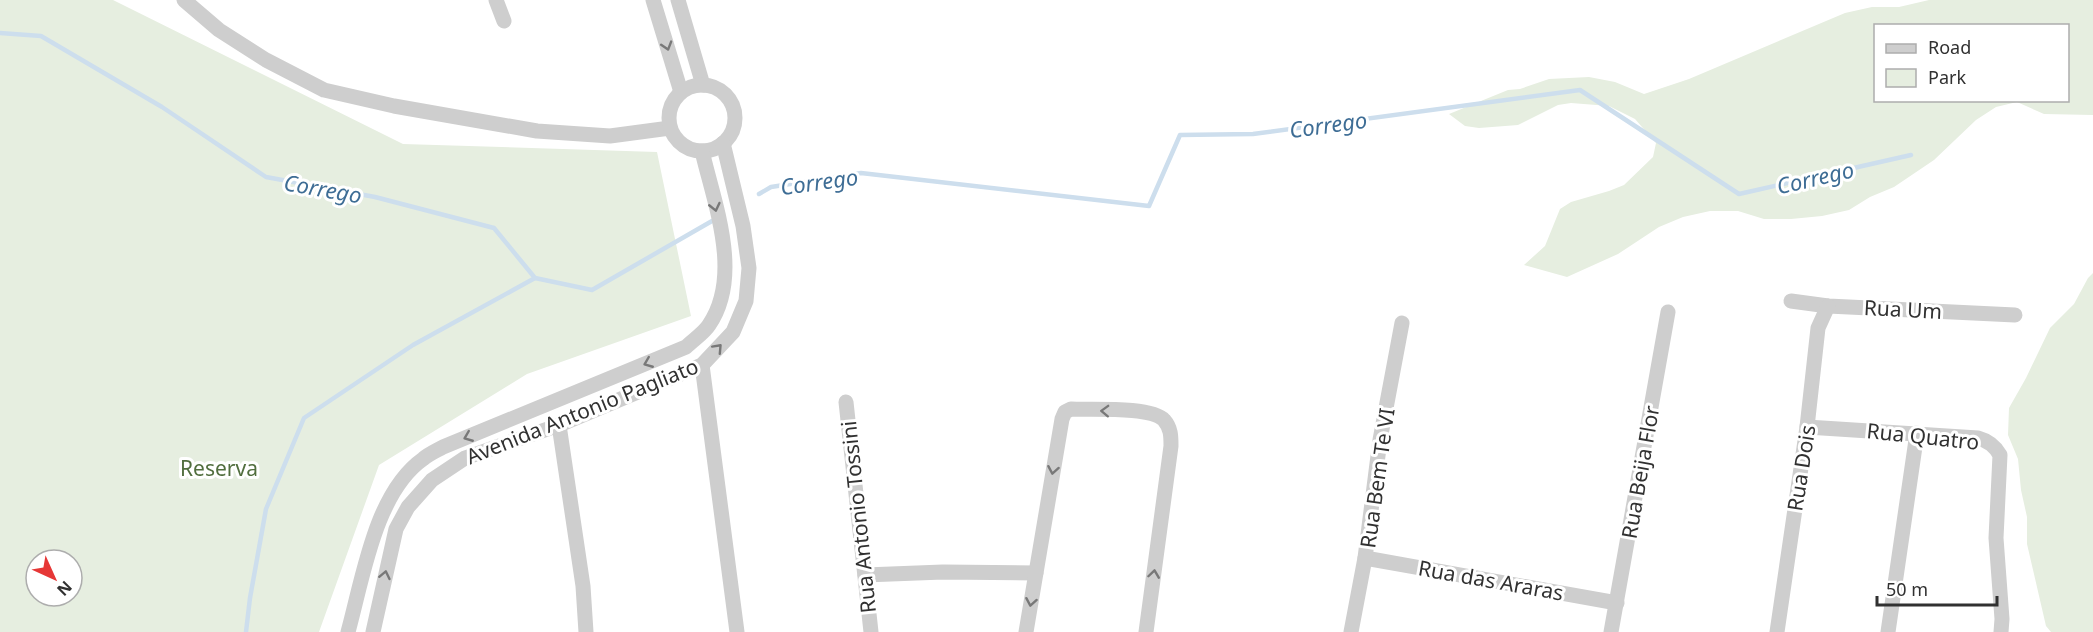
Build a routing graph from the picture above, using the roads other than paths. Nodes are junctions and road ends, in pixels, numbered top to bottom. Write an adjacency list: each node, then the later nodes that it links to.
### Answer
1 (496, 0): 5 (street)
2 (653, 0): 7 (street, one-way to 7)
3 (678, 0): 6 (street)
4 (192, 3): 8 (street)
5 (504, 21)
6 (703, 85): 7 (street); 9 (street)
7 (681, 93): 8 (street)
8 (670, 128): 10 (street)
9 (723, 143): 10 (street); 16 (street, Avenida Antonio Pagliato, one-way to 9)
10 (702, 150): 25 (street, Avenida Antonio Pagliato, one-way to 25)
11 (1791, 301): 12 (street, Rua Um)
12 (1828, 306): 14 (street, Rua Um); 19 (street, Rua Dois)
13 (1668, 312): 24 (street, Rua Beija Flor)
14 (2015, 315)
15 (1402, 323): 21 (street, Rua Bem Te VI)
16 (702, 365): 18 (street, Avenida Antonio Pagliato); 28 (street)
17 (846, 402): 23 (street, Rua Antonio Tossini)
18 (559, 425): 26 (street, Avenida Antonio Pagliato, one-way to 18); 27 (street)
19 (1808, 427): 20 (street, Rua Quatro); 34 (street, Rua Dois)
20 (1917, 433): 35 (street); 36 (street, Rua Quatro)
21 (1365, 558): 24 (street, Rua das Araras); 32 (street, Rua Bem Te VI)
22 (1036, 573): 23 (street); 30 (street, one-way to 30); 31 (street, one-way to 22)
23 (865, 575): 29 (street, Rua Antonio Tossini)
24 (1617, 603): 33 (street, Rua Beija Flor)
25 (348, 632)
26 (373, 632)
27 (586, 632)
28 (737, 632)
29 (871, 632)
30 (1026, 632)
31 (1146, 632)
32 (1351, 632)
33 (1611, 632)
34 (1777, 632)
35 (1888, 632)
36 (2001, 632)

